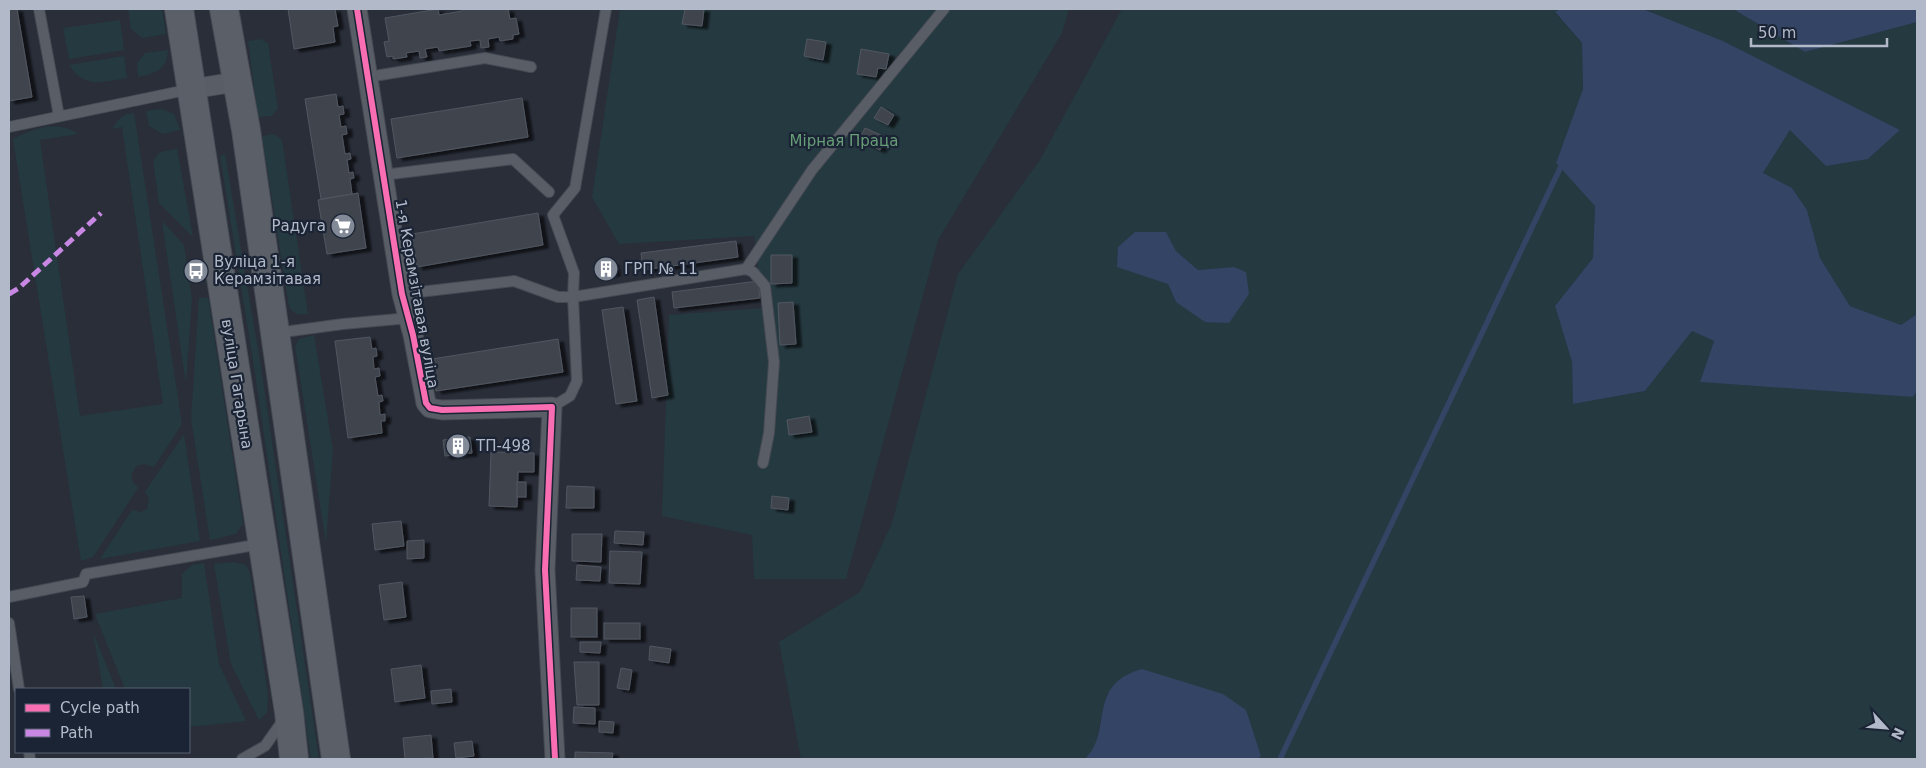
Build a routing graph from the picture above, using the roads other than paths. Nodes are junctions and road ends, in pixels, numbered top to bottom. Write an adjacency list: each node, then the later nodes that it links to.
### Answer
1 (39, 9): 11 (lane)
2 (179, 9): 10 (main road, вуліца Гагарына)
3 (224, 9): 9 (main road)
4 (357, 9): 8 (street, 1-я Керамзітавая вуліца)
5 (606, 9): 17 (lane)
6 (944, 9): 15 (lane)
7 (531, 67): 8 (lane)
8 (368, 77): 13 (street, 1-я Керамзітавая вуліца)
9 (236, 82): 10 (street); 19 (main road)
10 (192, 89): 11 (lane); 22 (main road, вуліца Гагарына)
11 (59, 116): 12 (lane)
12 (9, 127)
13 (383, 175): 14 (lane); 16 (street, 1-я Керамзітавая вуліца)
14 (549, 192)
15 (746, 269): 17 (lane); 21 (lane)
16 (402, 294): 17 (lane); 18 (street, 1-я Керамзітавая вуліца)
17 (572, 297): 20 (lane)
18 (408, 318): 19 (lane); 20 (street, 1-я Керамзітавая вуліца)
19 (276, 333): 31 (main road)
20 (552, 407): 32 (street)
21 (763, 462)
22 (261, 544): 23 (lane); 26 (main road, вуліца Гагарына)
23 (9, 597)
24 (9, 623): 25 (lane)
25 (19, 688)
26 (288, 712): 27 (lane); 30 (main road, вуліца Гагарына)
27 (265, 746): 28 (lane); 29 (lane)
28 (242, 759)
29 (261, 759)
30 (294, 759)
31 (336, 759)
32 (555, 759)

